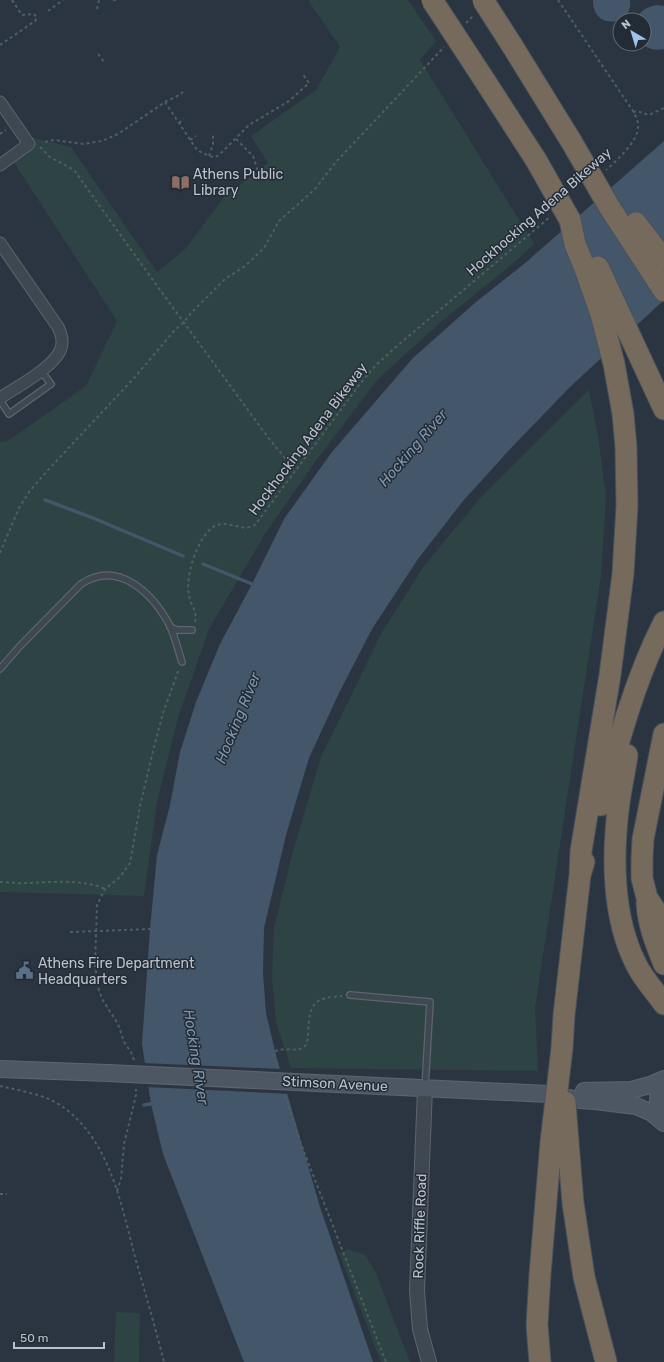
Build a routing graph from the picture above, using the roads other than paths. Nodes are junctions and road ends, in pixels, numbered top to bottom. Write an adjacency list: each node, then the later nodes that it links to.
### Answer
1 (432, 0): 6 (highway, bridge)
2 (480, 6): 4 (highway, bridge)
3 (0, 102): 5 (street)
4 (571, 141): 8 (highway, bridge); 9 (highway, bridge)
5 (0, 165)
6 (562, 218): 12 (highway); 20 (highway)
7 (0, 242): 10 (street)
8 (664, 260)
9 (664, 291)
10 (41, 371): 11 (street); 11 (lane)
11 (0, 399)
12 (664, 409)
13 (664, 622): 18 (highway)
14 (170, 627): 15 (lane); 16 (lane); 17 (lane)
15 (192, 630)
16 (182, 662)
17 (0, 669)
18 (637, 683): 20 (highway); 25 (highway)
19 (664, 734): 21 (highway)
20 (580, 875): 31 (highway, bridge)
21 (647, 898): 22 (highway); 23 (highway)
22 (664, 923)
23 (664, 964)
24 (350, 995): 28 (lane)
25 (664, 1004)
26 (0, 1069): 28 (main road, Stimson Avenue, bridge)
27 (664, 1079): 29 (main road); 30 (main road)
28 (425, 1088): 29 (main road, Stimson Avenue); 32 (street, Rock Riffle Road)
29 (548, 1094): 30 (main road, Stimson Avenue)
30 (664, 1122)
31 (560, 1142): 33 (highway); 34 (highway)
32 (429, 1362)
33 (540, 1362)
34 (606, 1362)

